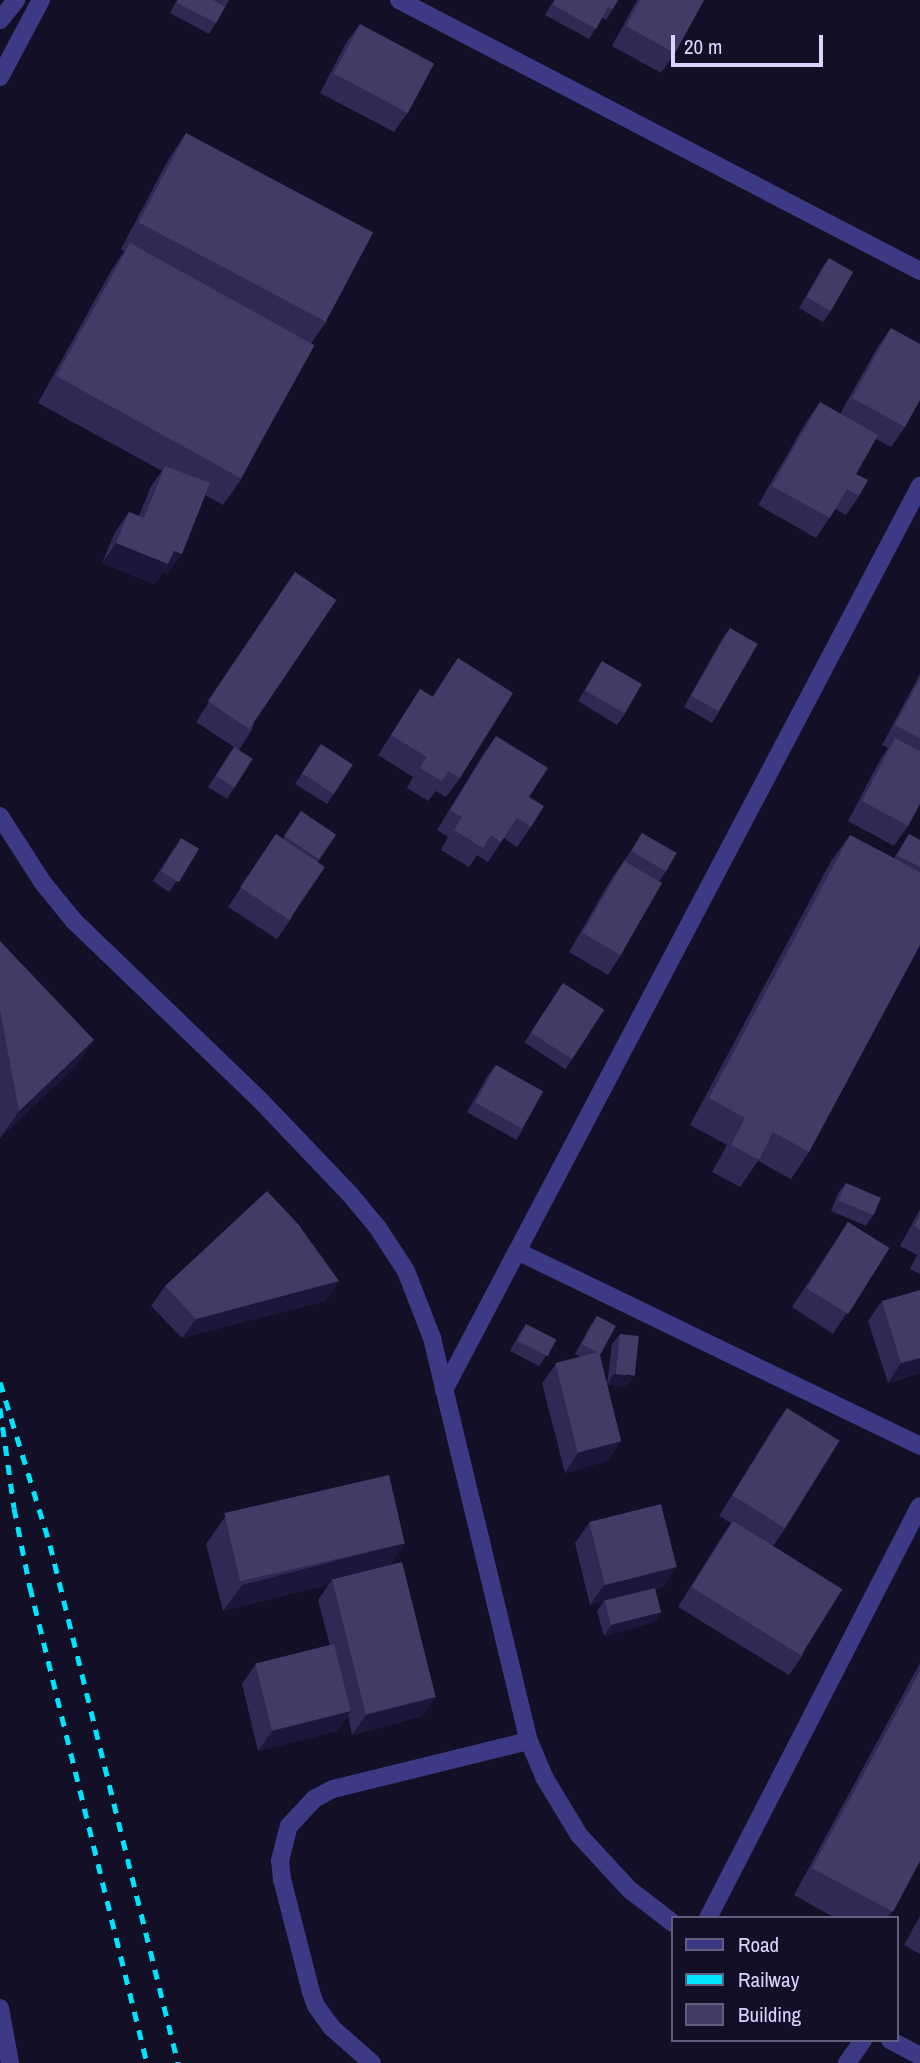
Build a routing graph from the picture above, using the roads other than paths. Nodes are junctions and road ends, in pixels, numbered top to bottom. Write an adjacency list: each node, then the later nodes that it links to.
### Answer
1 (16, 0): 4 (street)
2 (41, 0): 5 (street)
3 (399, 0): 6 (street)
4 (0, 20)
5 (0, 77)
6 (920, 271)
7 (920, 486): 9 (street)
8 (0, 816): 10 (street)
9 (517, 1251): 10 (street); 11 (street)
10 (444, 1390): 13 (street)
11 (920, 1446)
12 (920, 1506): 14 (street)
13 (529, 1741): 15 (street); 21 (street)
14 (709, 1916)
15 (671, 1921)
16 (0, 2008): 20 (street)
17 (862, 2042): 22 (street)
18 (894, 2042): 19 (street)
19 (920, 2056)
20 (10, 2063)
21 (372, 2063)
22 (847, 2063)

